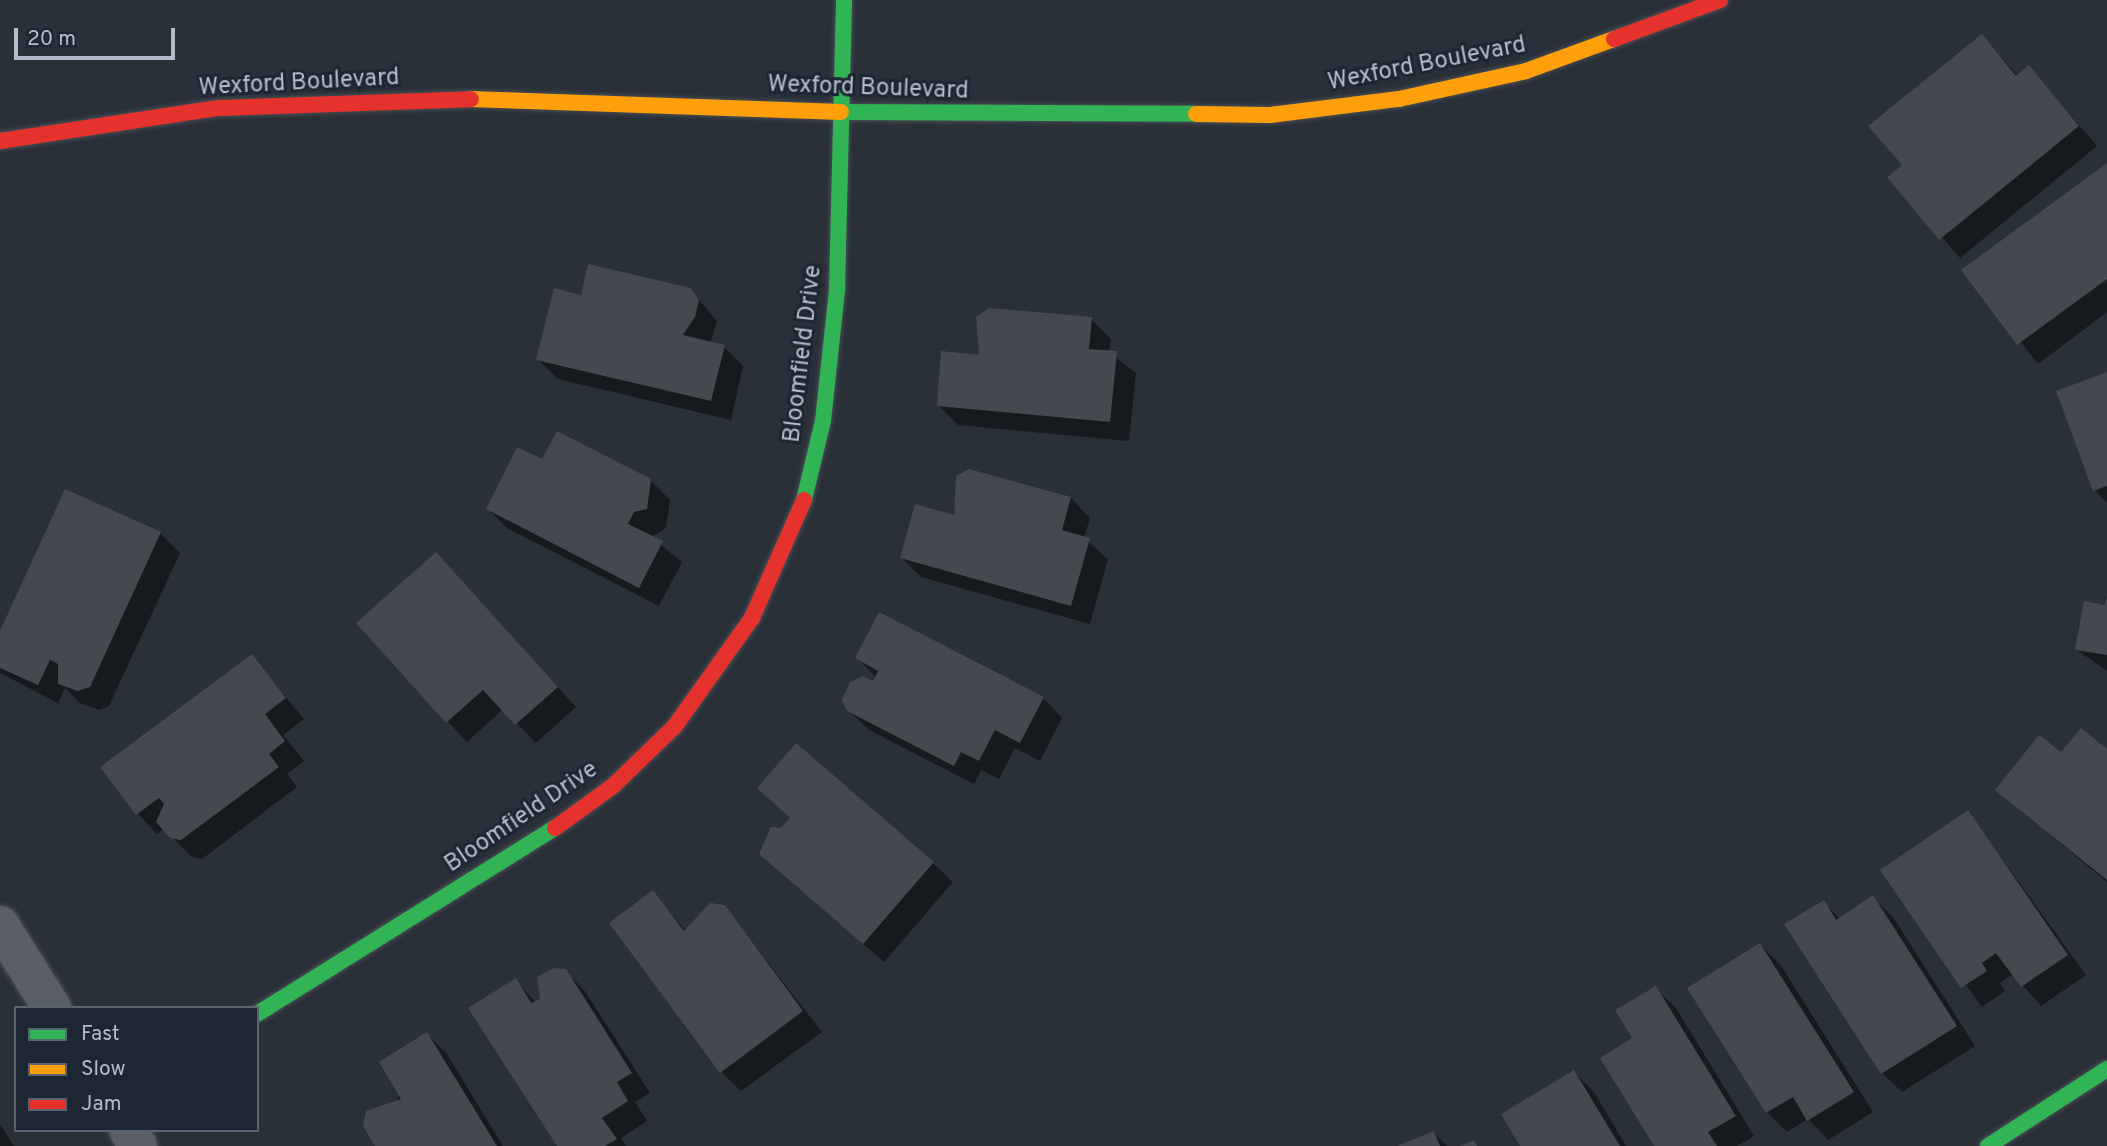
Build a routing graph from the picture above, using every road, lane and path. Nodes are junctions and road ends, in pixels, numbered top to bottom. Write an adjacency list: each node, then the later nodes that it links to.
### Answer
1 (844, 0): 3 (street, Bloomfield Drive)
2 (1720, 0): 3 (street, Wexford Boulevard)
3 (841, 112): 4 (street, Wexford Boulevard); 7 (street, Bloomfield Drive)
4 (0, 141)
5 (0, 925): 6 (street)
6 (51, 1006)
7 (259, 1013)
8 (2107, 1069): 9 (street)
9 (1988, 1146)

